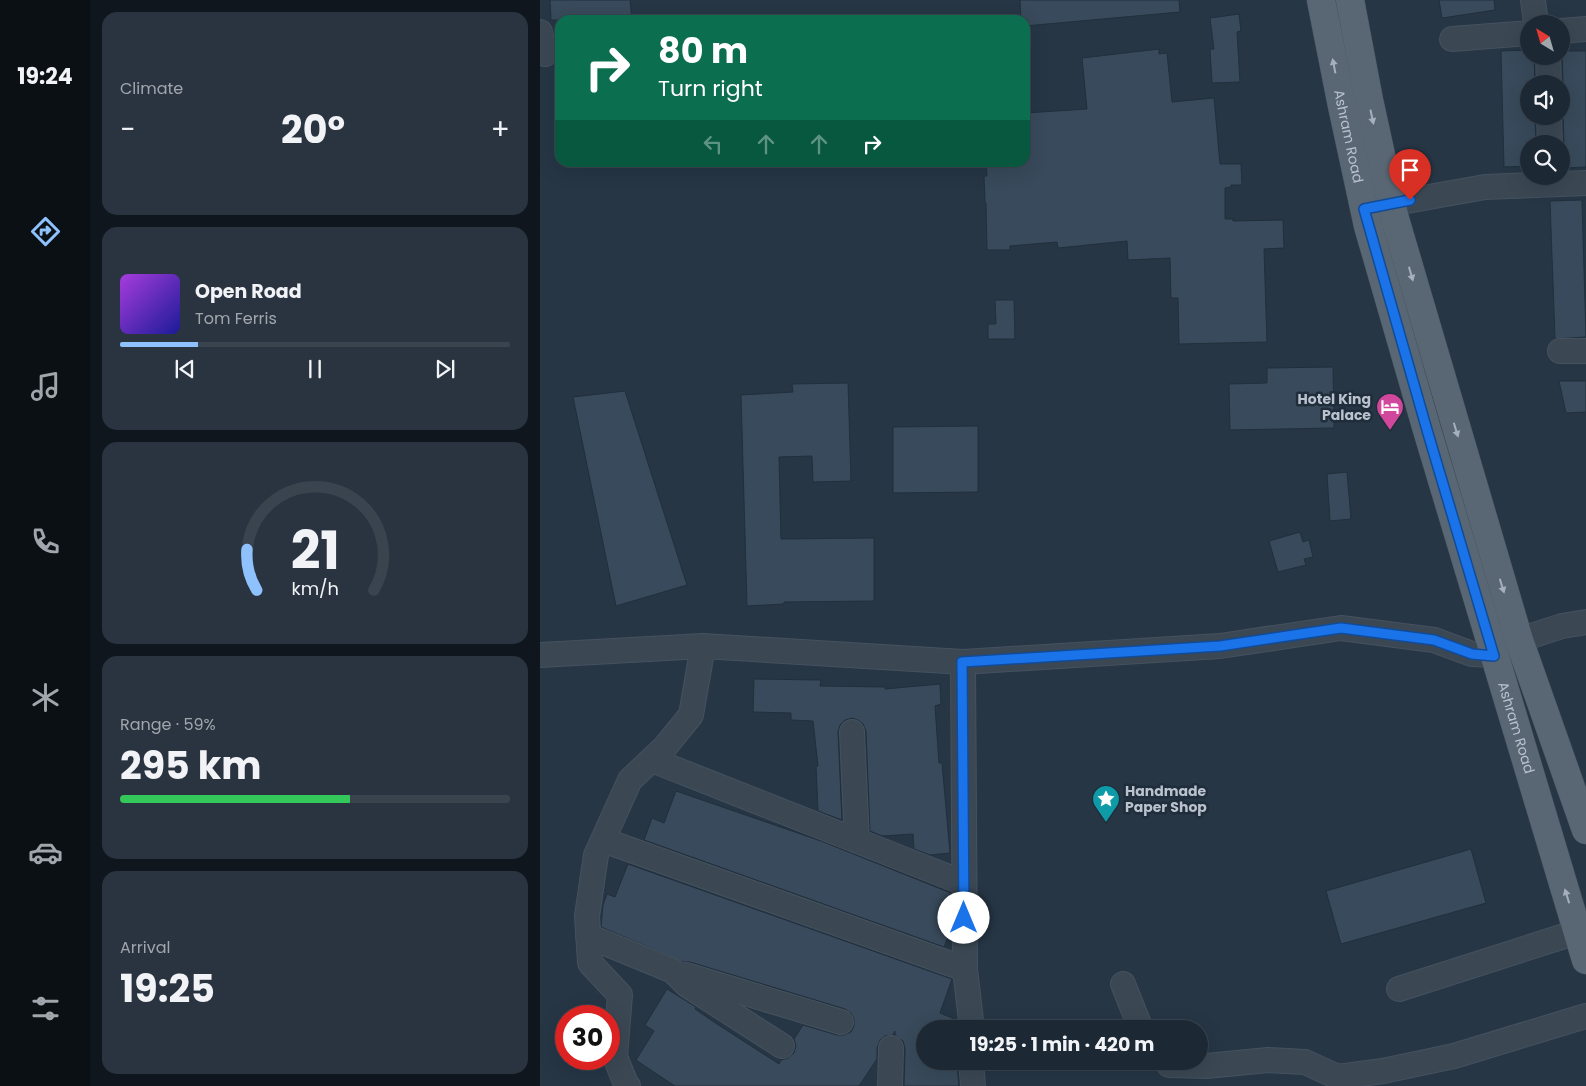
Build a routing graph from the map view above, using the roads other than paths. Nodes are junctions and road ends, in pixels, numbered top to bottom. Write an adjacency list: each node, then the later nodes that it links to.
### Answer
1 (1322, 0): 13 (main road, Ashram Road, one-way to 1)
2 (1350, 0): 12 (main road, Ashram Road, one-way to 12)
3 (1533, 0): 4 (street)
4 (1535, 15)
5 (1586, 29): 6 (street)
6 (1570, 30)
7 (1520, 34): 8 (street)
8 (1452, 39)
9 (1570, 182): 11 (street)
10 (1520, 183): 12 (street)
11 (1586, 183)
12 (1391, 204): 13 (street); 17 (main road, Ashram Road, one-way to 17)
13 (1364, 209): 20 (main road, Ashram Road)
14 (1560, 351): 15 (street)
15 (1586, 351)
16 (1586, 622): 17 (street)
17 (1518, 640): 24 (main road, Ashram Road)
18 (703, 646): 19 (street); 21 (street); 23 (street)
19 (540, 655)
20 (1494, 656): 21 (street); 28 (main road, Ashram Road, one-way to 20)
21 (962, 662): 27 (street)
22 (852, 732): 26 (street)
23 (652, 760): 25 (street); 26 (street)
24 (1586, 830)
25 (603, 840): 29 (street); 31 (street)
26 (857, 841): 27 (street)
27 (964, 883): 31 (street)
28 (1577, 932): 30 (main road, Ashram Road); 34 (street)
29 (588, 936): 32 (street); 43 (street)
30 (1586, 960)
31 (965, 969): 36 (street)
32 (673, 970): 38 (street); 39 (street)
33 (1124, 984): 37 (street)
34 (1399, 989)
35 (1586, 1016): 41 (street)
36 (972, 1020)
37 (1138, 1020)
38 (841, 1022)
39 (782, 1046)
40 (890, 1048): 44 (street)
41 (1208, 1066)
42 (972, 1070): 45 (street)
43 (628, 1086)
44 (890, 1086)
45 (973, 1086)

